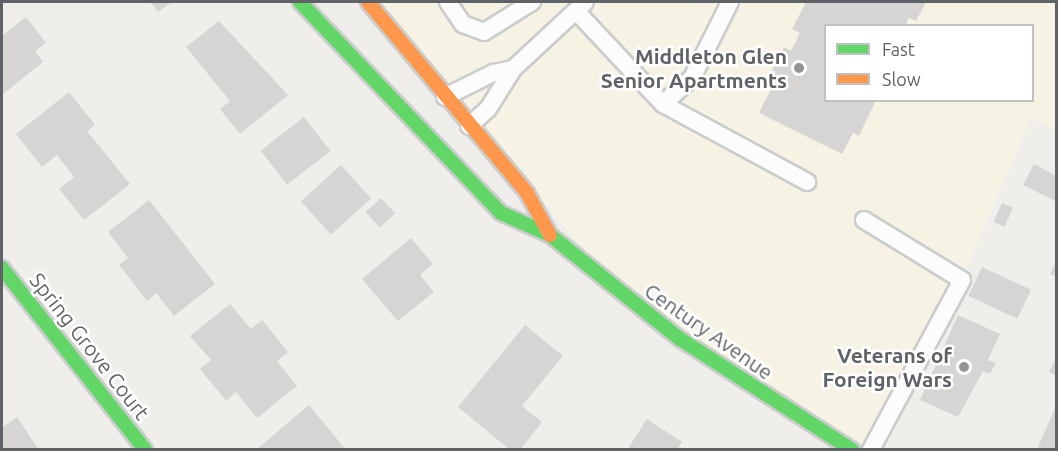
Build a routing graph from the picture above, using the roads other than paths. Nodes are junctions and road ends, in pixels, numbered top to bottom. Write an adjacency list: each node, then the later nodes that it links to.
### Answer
1 (300, 2): 13 (main road, Century Avenue)
2 (368, 2): 8 (main road, Century Avenue)
3 (448, 2): 4 (lane)
4 (532, 2)
5 (730, 2): 9 (lane)
6 (581, 6): 7 (lane); 9 (lane)
7 (513, 69): 8 (lane); 10 (lane)
8 (445, 97): 10 (main road, Century Avenue)
9 (663, 104): 11 (lane)
10 (469, 126): 13 (main road, Century Avenue)
11 (807, 182)
12 (864, 220): 17 (lane)
13 (550, 235): 16 (main road, Century Avenue)
14 (2, 268): 15 (main road, Spring Grove Court)
15 (145, 450)
16 (852, 450)
17 (871, 450)

